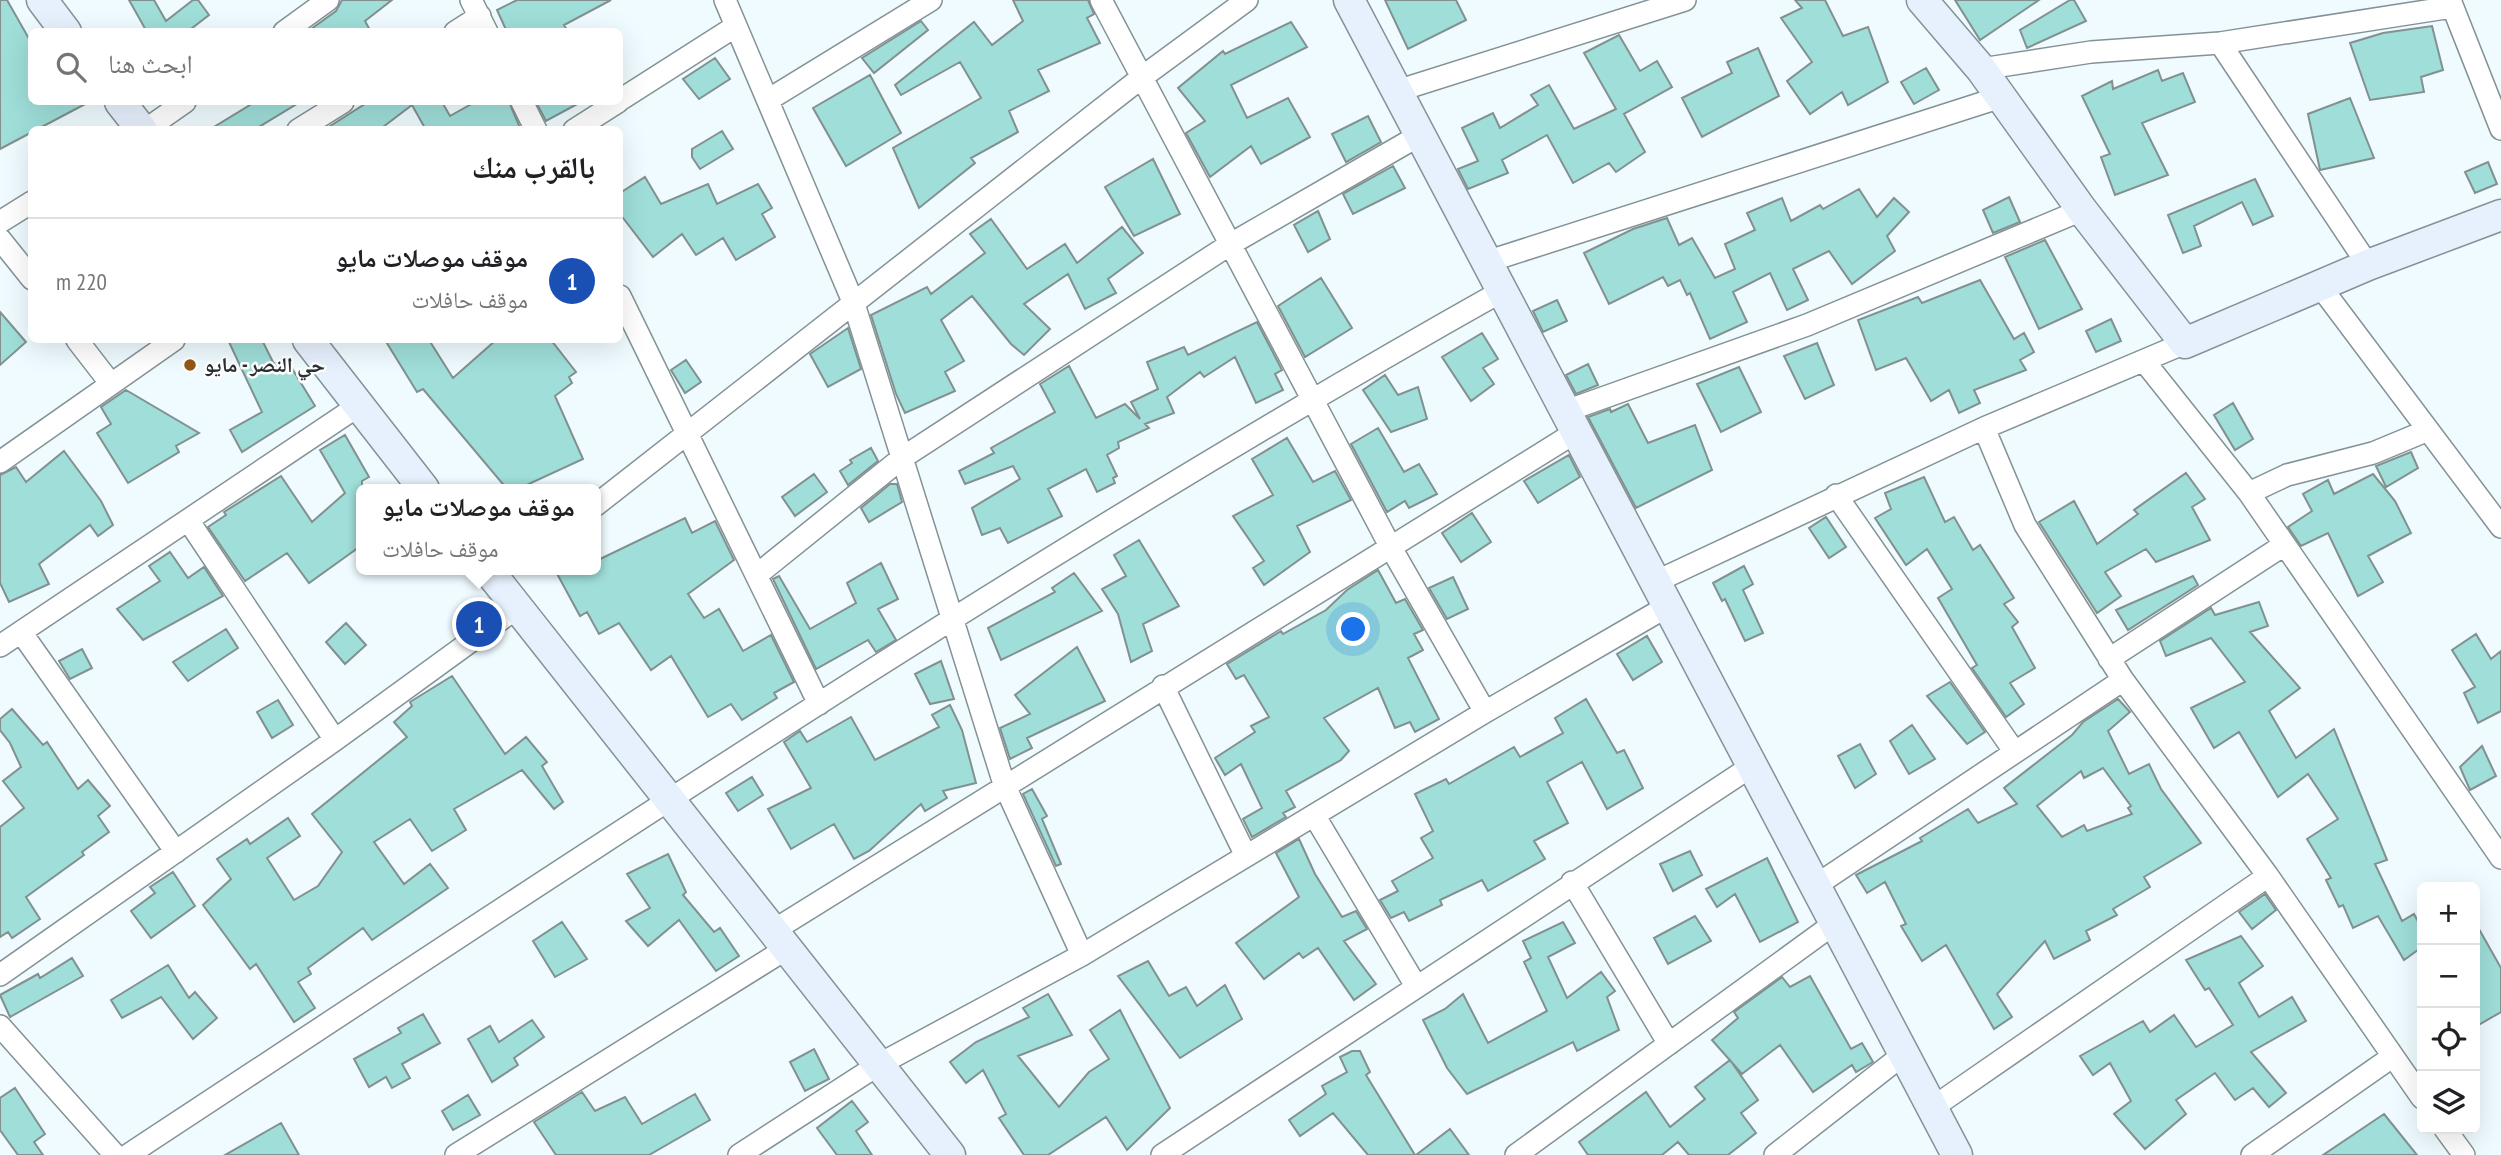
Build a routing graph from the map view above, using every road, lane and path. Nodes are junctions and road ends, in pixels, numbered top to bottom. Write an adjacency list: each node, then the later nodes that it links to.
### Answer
1 (42, 0): 13 (street)
2 (328, 0): 14 (street)
3 (725, 0): 12 (street)
4 (931, 0): 22 (street)
5 (1101, 0): 18 (street)
6 (1247, 0): 18 (street)
7 (1349, 0): 19 (street)
8 (1685, 0): 19 (street)
9 (1922, 0): 17 (street)
10 (2451, 3): 16 (street); 33 (street)
11 (479, 16): 15 (street)
12 (736, 26): 21 (street); 22 (street)
13 (63, 28)
14 (290, 28)
15 (461, 28)
16 (2220, 43): 17 (street); 42 (street)
17 (1981, 69): 20 (street)
18 (1141, 78): 40 (street); 47 (street)
19 (1397, 91): 34 (street)
20 (2001, 97): 36 (street); 41 (street)
21 (623, 98)
22 (768, 100): 47 (street)
23 (123, 105): 28 (street)
24 (181, 105): 29 (street)
25 (338, 105): 30 (street)
26 (524, 105): 31 (street)
27 (613, 105): 32 (street)
28 (141, 126)
29 (150, 126)
30 (304, 126)
31 (534, 126)
32 (580, 126)
33 (2501, 129)
34 (1420, 135): 40 (street); 41 (street)
35 (28, 204): 38 (street)
36 (2082, 211): 51 (street); 56 (street)
37 (2501, 215): 42 (street)
38 (0, 222)
39 (0, 239): 43 (street)
40 (1230, 245): 54 (street); 60 (street)
41 (1486, 262): 45 (street)
42 (2368, 265): 44 (street)
43 (28, 274)
44 (2320, 286): 51 (street); 58 (street)
45 (1502, 291): 54 (street); 56 (street)
46 (623, 302): 59 (street)
47 (854, 304): 59 (street); 60 (street)
48 (79, 343): 53 (street)
49 (170, 343): 53 (street)
50 (310, 343): 55 (street)
51 (2185, 343): 52 (street)
52 (2144, 361): 57 (street); 63 (street)
53 (111, 384): 61 (street)
54 (1311, 398): 69 (street); 74 (street)
55 (358, 406): 62 (street); 66 (street)
56 (1571, 421): 69 (street); 72 (street)
57 (1984, 428): 64 (street); 77 (street)
58 (2426, 430): 63 (street); 67 (street)
59 (689, 435): 65 (street); 70 (street)
60 (902, 458): 70 (street); 74 (street)
61 (0, 462)
62 (420, 484)
63 (2249, 493): 68 (street)
64 (1836, 495): 72 (street); 83 (street)
65 (601, 501)
66 (188, 520): 75 (street); 82 (street)
67 (2501, 527)
68 (2284, 545): 77 (street); 90 (street)
69 (1390, 546): 79 (street); 81 (street)
70 (758, 574): 80 (street)
71 (499, 575): 73 (street)
72 (1661, 594): 81 (street); 84 (street)
73 (518, 607): 82 (street); 86 (street)
74 (951, 617): 80 (street); 85 (street)
75 (21, 632): 76 (street); 88 (street)
76 (0, 646)
77 (2109, 659): 78 (street)
78 (2123, 680): 83 (street); 91 (street)
79 (1163, 686): 85 (street); 89 (street)
80 (819, 704): 86 (street)
81 (1485, 712): 87 (street)
82 (335, 740): 88 (street)
83 (2014, 751): 93 (street)
84 (1752, 766): 92 (street); 93 (street)
85 (1004, 785): 95 (street); 96 (street)
86 (668, 800): 95 (street); 108 (street)
87 (1314, 815): 89 (street); 98 (street)
88 (176, 852): 97 (street)
89 (1246, 856): 96 (street)
90 (2501, 858)
91 (2268, 876): 102 (street); 105 (street)
92 (1573, 882): 98 (street); 100 (street)
93 (1815, 886): 94 (street)
94 (1835, 923): 100 (street); 101 (street)
95 (778, 940): 103 (street); 109 (street)
96 (1082, 955): 103 (street)
97 (0, 975)
98 (1416, 986): 112 (street)
99 (0, 1026): 107 (street)
100 (1669, 1044): 113 (street)
101 (1904, 1054): 105 (street); 114 (street)
102 (2392, 1057): 104 (street); 116 (street)
103 (878, 1065): 110 (street); 111 (street)
104 (2417, 1091)
105 (1932, 1108): 115 (street)
106 (2449, 1134): 117 (street)
107 (116, 1155)
108 (128, 1155)
109 (456, 1155)
110 (739, 1155)
111 (950, 1155)
112 (1162, 1155)
113 (1516, 1155)
114 (1775, 1155)
115 (1957, 1155)
116 (2252, 1155)
117 (2464, 1155)

